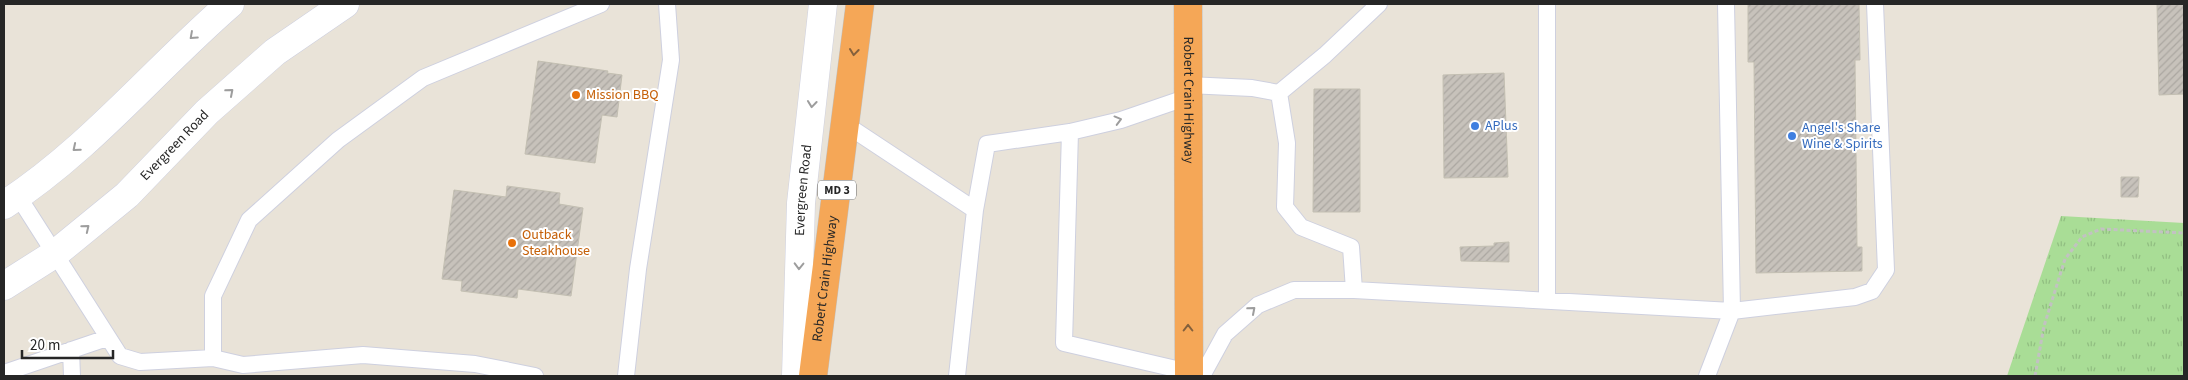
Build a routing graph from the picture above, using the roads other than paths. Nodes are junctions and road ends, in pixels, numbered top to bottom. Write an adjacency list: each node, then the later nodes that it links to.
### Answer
1 (230, 4): 16 (street, one-way to 16)
2 (345, 4): 18 (street, Evergreen Road, one-way to 2)
3 (601, 4): 25 (lane)
4 (667, 4): 31 (lane)
5 (823, 4): 32 (street, Evergreen Road, one-way to 32)
6 (860, 4): 14 (highway, Robert Crain Highway / MD 3, one-way to 14)
7 (1188, 4): 12 (highway, Robert Crain Highway)
8 (1379, 4): 13 (lane)
9 (1547, 4): 21 (lane)
10 (1726, 4): 22 (lane)
11 (1875, 4): 22 (lane)
12 (1188, 91): 13 (lane); 15 (lane, one-way to 12); 28 (highway, Robert Crain Highway, one-way to 12)
13 (1278, 93): 20 (lane)
14 (845, 124): 17 (lane); 33 (highway, Robert Crain Highway / MD 3)
15 (1070, 132): 17 (lane); 28 (lane)
16 (11, 201): 18 (lane)
17 (975, 210): 34 (lane)
18 (56, 253): 19 (street, Evergreen Road); 23 (lane)
19 (4, 286)
20 (1354, 290): 21 (lane); 28 (lane, one-way to 20)
21 (1547, 301): 22 (lane)
22 (1732, 311): 27 (lane)
23 (107, 338): 24 (lane); 25 (lane)
24 (71, 350): 26 (lane); 29 (lane)
25 (213, 358): 30 (lane)
26 (4, 373)
27 (1707, 374)
28 (1193, 375)
29 (72, 376)
30 (535, 376)
31 (626, 376)
32 (796, 376)
33 (813, 376)
34 (957, 376)

